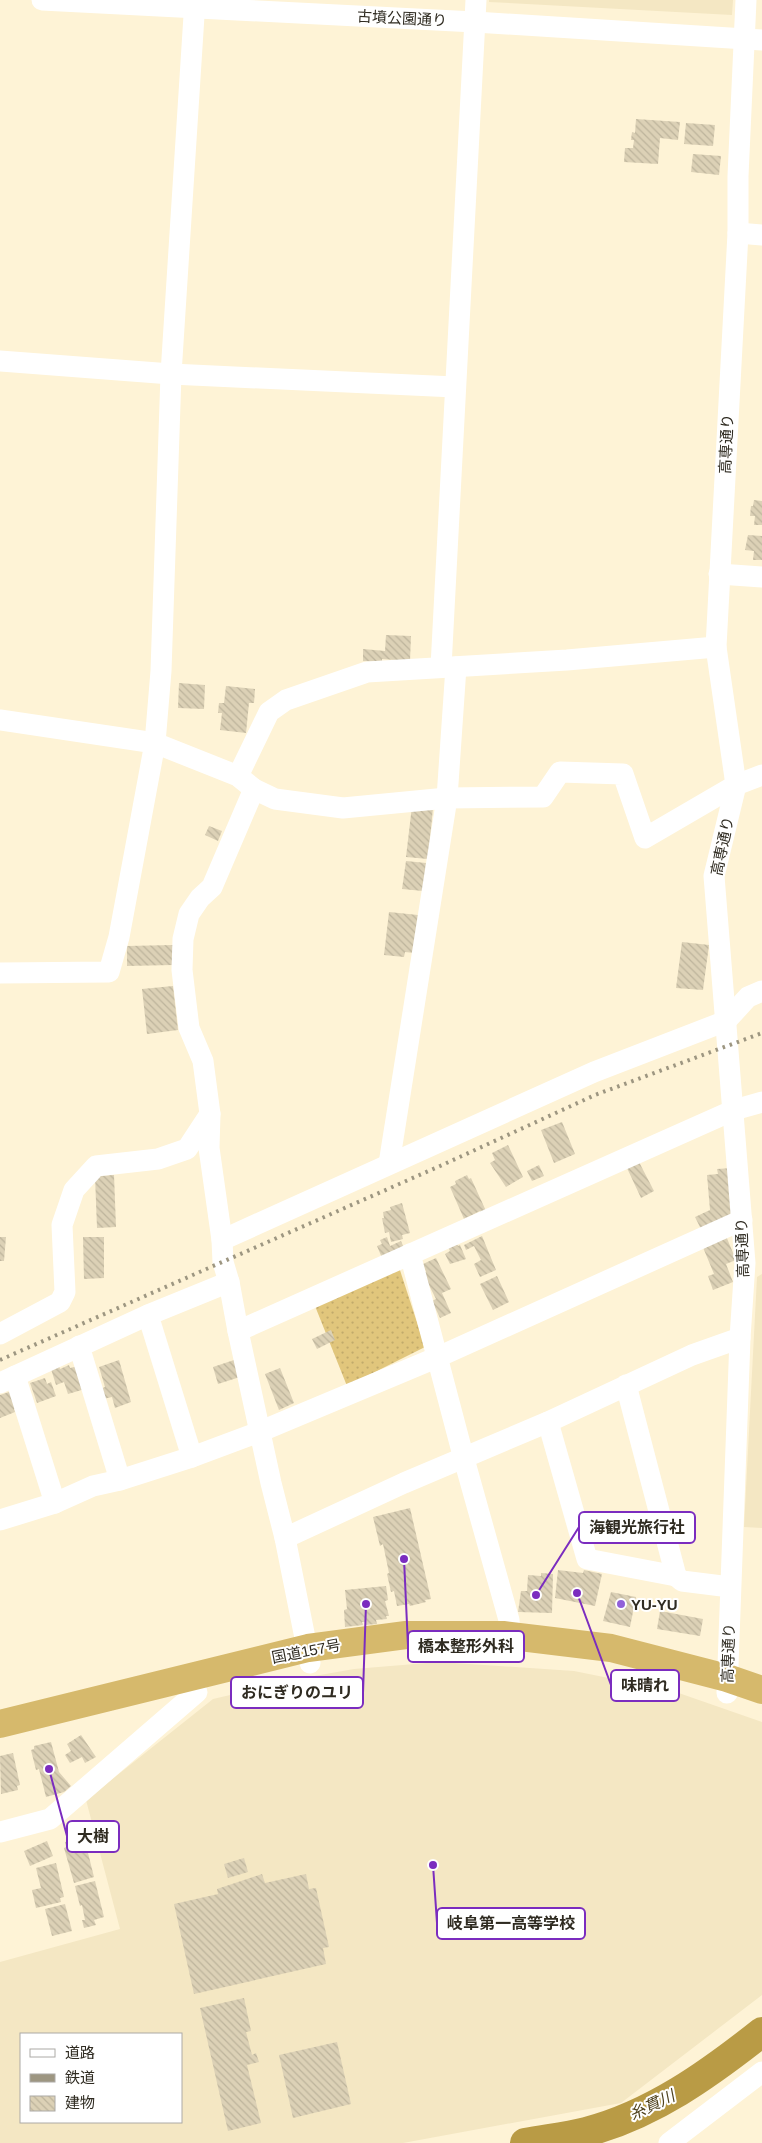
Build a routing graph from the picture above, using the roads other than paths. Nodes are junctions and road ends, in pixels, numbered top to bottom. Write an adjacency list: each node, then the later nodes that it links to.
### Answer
1 (42, 0): 4 (street, 古墳公園通り)
2 (476, 0): 5 (street)
3 (746, 0): 6 (street, 高専通り)
4 (195, 4): 5 (street, 古墳公園通り); 10 (street)
5 (475, 22): 6 (street, 古墳公園通り); 11 (street)
6 (753, 39): 7 (street, 高専通り)
7 (738, 233): 8 (street); 12 (street, 高専通り)
8 (762, 235)
9 (0, 361): 10 (street)
10 (171, 374): 11 (street); 17 (street)
11 (455, 387): 15 (street)
12 (719, 574): 13 (street); 14 (street, 高専通り)
13 (762, 577)
14 (716, 647): 15 (street); 20 (street, 高専通り)
15 (448, 667): 19 (street); 21 (street)
16 (0, 720): 17 (street)
17 (155, 743): 19 (street); 22 (street)
18 (762, 775): 20 (street)
19 (246, 783): 21 (street); 27 (street)
20 (736, 785): 21 (street); 24 (street, 高専通り)
21 (447, 798): 28 (street)
22 (0, 972)
23 (762, 991): 24 (street)
24 (726, 1022): 26 (street, 高専通り); 28 (street)
25 (762, 1102): 26 (street)
26 (734, 1110): 29 (street, 高専通り); 31 (street)
27 (210, 1114): 30 (street); 36 (street)
28 (389, 1164): 30 (street)
29 (742, 1220): 32 (street, 高専通り); 39 (street)
30 (222, 1240): 33 (street)
31 (410, 1254): 35 (street); 39 (street)
32 (754, 1258): 37 (street, 高専通り)
33 (229, 1282): 34 (street); 35 (street)
34 (148, 1315): 38 (street); 44 (street)
35 (238, 1331): 43 (street)
36 (0, 1334)
37 (740, 1338): 41 (street); 51 (street, 高専通り)
38 (79, 1346): 40 (street); 46 (street)
39 (438, 1356): 43 (street); 45 (street)
40 (7, 1380): 47 (street)
41 (626, 1385): 42 (street); 50 (street)
42 (548, 1422): 45 (street); 50 (street)
43 (259, 1432): 44 (street); 49 (street)
44 (192, 1457): 46 (street)
45 (464, 1459): 49 (street); 52 (street)
46 (120, 1480): 47 (street)
47 (55, 1502): 48 (street)
48 (0, 1520)
49 (285, 1538): 53 (street)
50 (676, 1576): 51 (street)
51 (730, 1587): 54 (street, 高専通り)
52 (510, 1636): 53 (highway, 国道157号); 54 (highway, 国道157号)
53 (309, 1655): 54 (highway, 国道157号); 56 (highway, 国道157号); 58 (highway, 国道157号)
54 (727, 1685): 55 (highway, 国道157号); 57 (highway, 国道157号)
55 (762, 1690)
56 (197, 1692): 59 (highway, 国道157号); 60 (street)
57 (762, 1705)
58 (0, 1724)
59 (0, 1740)
60 (0, 1832)
61 (762, 2072): 62 (street)
62 (669, 2143)

